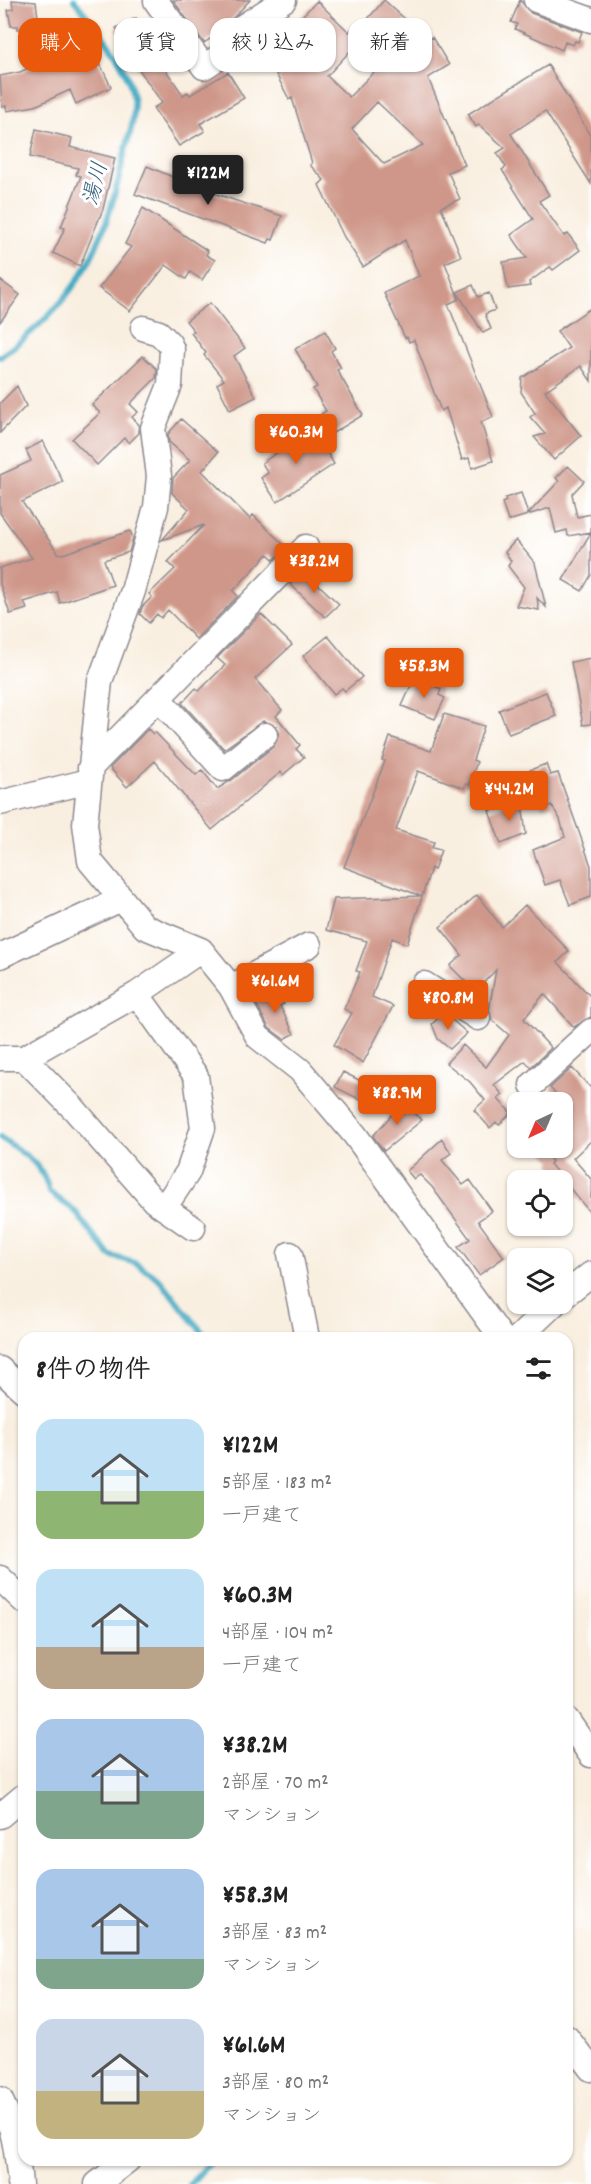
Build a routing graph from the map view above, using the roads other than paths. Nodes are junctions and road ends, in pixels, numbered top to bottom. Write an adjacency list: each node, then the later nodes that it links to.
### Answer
1 (285, 0): 3 (street)
2 (536, 0): 4 (street)
3 (156, 1)
4 (591, 20)
5 (143, 328): 9 (street)
6 (306, 547): 7 (street)
7 (158, 698): 8 (street); 9 (street)
8 (265, 735)
9 (89, 775): 10 (street); 11 (street)
10 (0, 803)
11 (121, 899): 13 (street); 14 (street)
12 (309, 945): 16 (street)
13 (201, 950): 16 (street); 17 (street)
14 (0, 956)
15 (424, 984): 18 (street)
16 (231, 987): 30 (street)
17 (137, 994): 21 (street); 23 (street)
18 (478, 1018)
19 (591, 1031): 22 (street)
20 (0, 1058): 21 (street)
21 (24, 1058): 23 (street)
22 (532, 1085)
23 (164, 1208): 24 (street)
24 (193, 1228)
25 (290, 1254): 29 (street)
26 (591, 1274): 27 (street)
27 (573, 1288)
28 (543, 1314): 31 (street)
29 (306, 1332)
30 (498, 1332)
31 (524, 1332)
32 (0, 1369): 33 (street)
33 (18, 1385)
34 (0, 1578): 35 (street)
35 (18, 1595)
36 (573, 1729): 37 (street)
37 (591, 1755)
38 (18, 1801): 39 (street)
39 (0, 1816)
40 (573, 2046): 41 (street)
41 (591, 2069)
42 (10, 2104): 44 (street)
43 (120, 2166): 45 (street)
44 (20, 2184)
45 (98, 2184)

